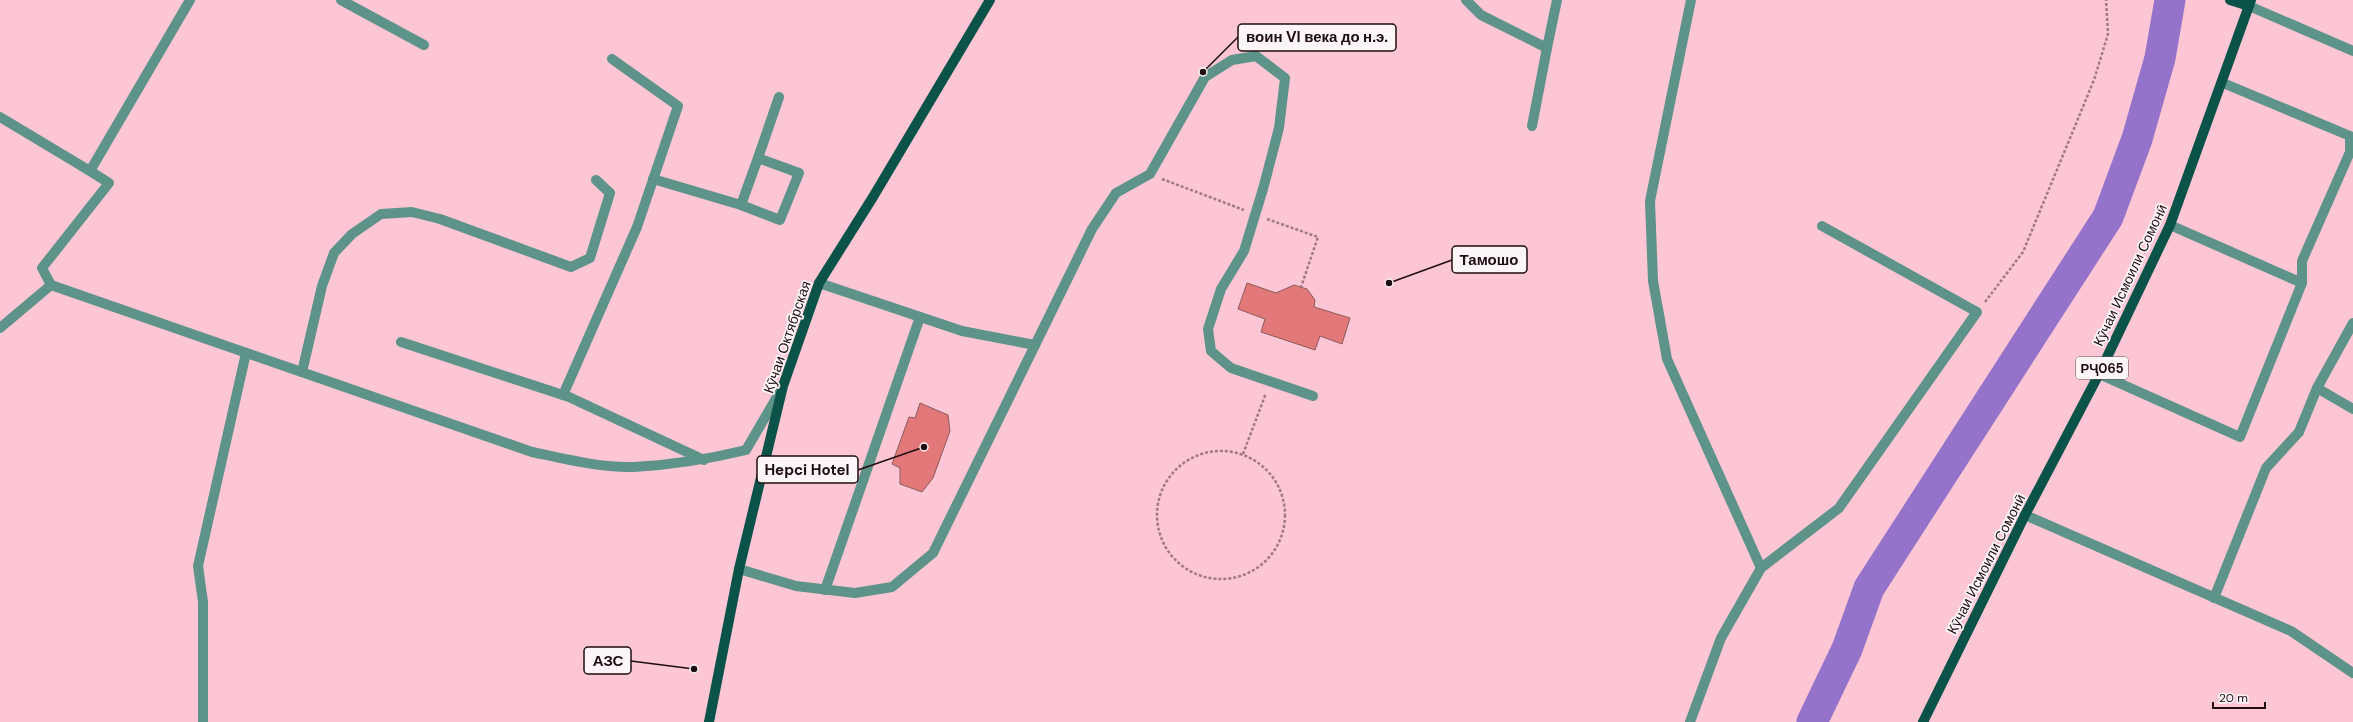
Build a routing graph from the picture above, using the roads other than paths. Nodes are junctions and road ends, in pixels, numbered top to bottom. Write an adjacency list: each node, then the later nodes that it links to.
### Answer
1 (190, 0): 19 (street)
2 (341, 0): 9 (street)
3 (990, 0): 25 (main road, Кӯчаи Октябрская)
4 (1466, 0): 10 (street)
5 (1557, 0): 10 (street)
6 (1691, 0): 43 (street)
7 (2232, 1): 8 (main road)
8 (2250, 3): 11 (street); 13 (main road, Кӯчаи Исмоили Сомонӣ / РҶ065)
9 (424, 45)
10 (1547, 48): 16 (street)
11 (2353, 51)
12 (612, 59): 21 (street)
13 (2223, 83): 17 (street); 23 (main road, Кӯчаи Исмоили Сомонӣ / РҶ065)
14 (779, 97): 18 (street)
15 (0, 117): 19 (street)
16 (1532, 126)
17 (2352, 153): 26 (street)
18 (758, 158): 22 (street); 22 (street)
19 (90, 171): 27 (street)
20 (596, 180): 34 (street)
21 (653, 180): 22 (street); 38 (street)
22 (741, 205)
23 (2170, 225): 26 (street); 35 (main road, Кӯчаи Исмоили Сомонӣ / РҶ065)
24 (1822, 226): 43 (street)
25 (819, 283): 28 (street); 36 (main road, Кӯчаи Октябрская)
26 (2302, 283): 35 (street)
27 (51, 285): 30 (street); 33 (street)
28 (920, 317): 32 (street); 45 (street)
29 (2353, 323): 37 (street)
30 (0, 328)
31 (401, 342): 38 (street)
32 (1036, 345): 39 (street); 45 (street)
33 (246, 353): 34 (street); 48 (street)
34 (302, 372): 41 (street)
35 (2099, 374): 42 (main road, Кӯчаи Исмоили Сомонӣ / РҶ065)
36 (783, 386): 41 (street); 44 (main road, Кӯчаи Октябрская)
37 (2317, 388): 40 (street); 46 (street)
38 (563, 395): 41 (street)
39 (1313, 396)
40 (2353, 409)
41 (704, 460)
42 (2025, 515): 46 (street); 51 (main road, Кӯчаи Исмоили Сомонӣ / РҶ065)
43 (1762, 568): 50 (street)
44 (738, 569): 45 (street); 49 (main road, Кӯчаи Октябрская)
45 (825, 590)
46 (2214, 598): 47 (street)
47 (2353, 673)
48 (203, 722)
49 (709, 722)
50 (1690, 722)
51 (1923, 722)

